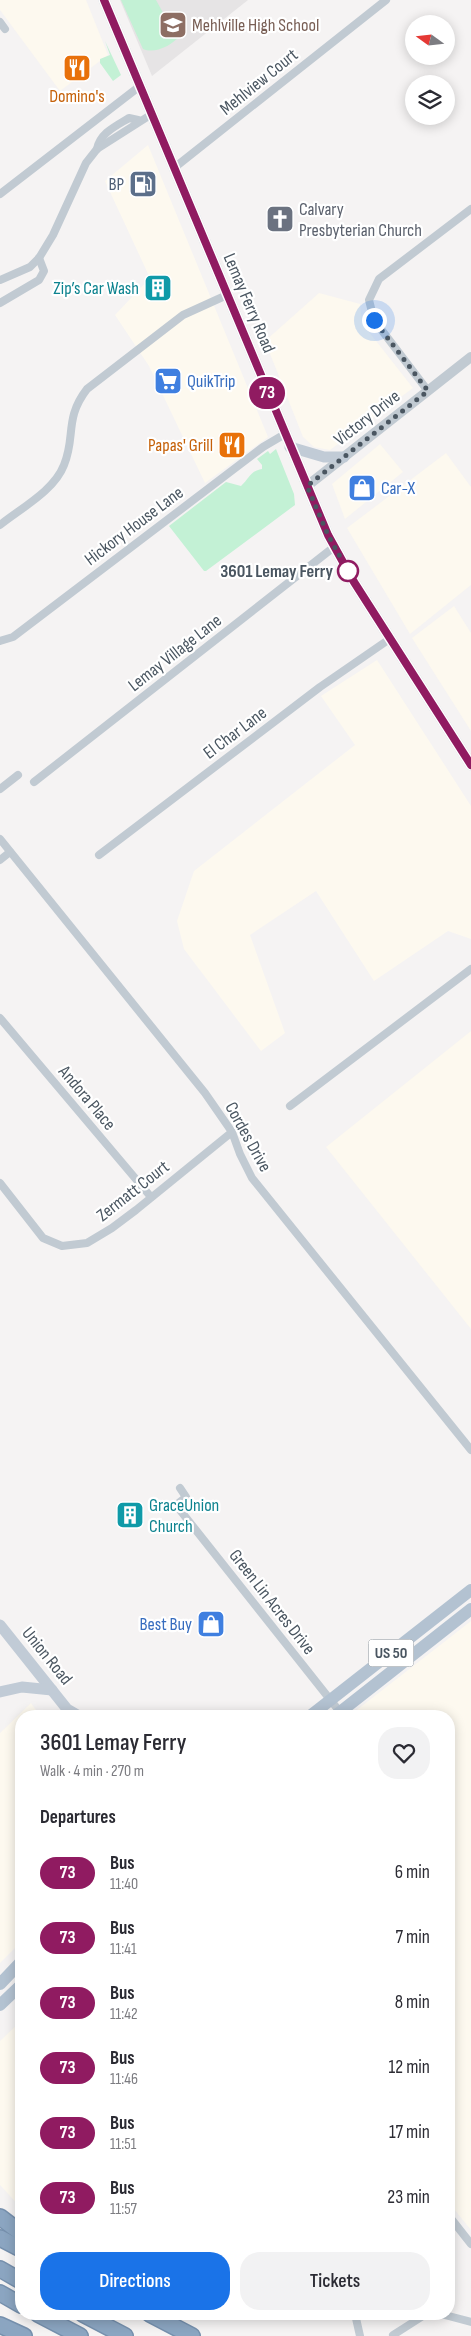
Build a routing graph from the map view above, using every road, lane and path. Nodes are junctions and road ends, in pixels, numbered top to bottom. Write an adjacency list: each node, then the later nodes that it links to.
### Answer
1 (104, 0): 3 (main road, Lemay Ferry Road)
2 (386, 0): 5 (street, Mehlview Court)
3 (140, 86): 4 (main road, Lemay Ferry Road); 6 (street)
4 (152, 114): 5 (main road, Lemay Ferry Road); 8 (street)
5 (174, 168): 10 (main road, Lemay Ferry Road)
6 (0, 194)
7 (471, 209): 13 (street)
8 (39, 258): 9 (street); 11 (street)
9 (0, 280)
10 (227, 295): 14 (main road, Lemay Ferry Road); 18 (street)
11 (0, 303)
12 (471, 357): 13 (street, Victory Drive)
13 (428, 391): 16 (street, Victory Drive)
14 (285, 434): 15 (main road, Lemay Ferry Road); 21 (street, Hickory House Lane)
15 (290, 446): 16 (main road); 17 (main road, Lemay Ferry Road)
16 (344, 458): 17 (street, Victory Drive)
17 (307, 486): 19 (main road, Lemay Ferry Road)
18 (0, 525)
19 (334, 547): 20 (main road, Lemay Ferry Road); 24 (street, Lemay Village Lane)
20 (391, 638): 22 (main road, Lemay Ferry Road); 28 (street, El Char Lane)
21 (0, 641)
22 (471, 765)
23 (18, 775): 25 (street)
24 (34, 782)
25 (0, 789)
26 (0, 839): 27 (street, Cordes Drive)
27 (10, 852): 29 (street); 33 (street, Cordes Drive)
28 (100, 855)
29 (0, 860)
30 (471, 969): 32 (street)
31 (0, 1018): 35 (street, Andora Place)
32 (290, 1106)
33 (232, 1132): 35 (street, Zermatt Court); 36 (street, Cordes Drive)
34 (0, 1183): 35 (street, Zermatt Court)
35 (151, 1197)
36 (471, 1450)
37 (180, 1488): 43 (street, Green Lin Acres Drive)
38 (471, 1590): 43 (main road, US 50)
39 (471, 1609): 47 (main road, US 50)
40 (0, 1625): 41 (main road, Union Road)
41 (52, 1690): 42 (main road); 44 (main road, Union Road)
42 (0, 1692)
43 (331, 1700): 45 (main road, US 50); 46 (street, Green Lin Acres Drive)
44 (67, 1710)
45 (318, 1710)
46 (335, 1710)
47 (342, 1710)
48 (15, 1968): 49 (main road)
49 (0, 1984)
50 (15, 1991): 51 (main road)
51 (0, 2005)
52 (0, 2217): 54 (highway)
53 (455, 2224): 56 (street)
54 (15, 2228)
55 (0, 2238): 57 (highway)
56 (471, 2244)
57 (15, 2246)
58 (0, 2269): 59 (highway)
59 (15, 2278)
60 (0, 2293): 61 (highway)
61 (15, 2302)
62 (455, 2318): 68 (street)
63 (49, 2320): 73 (highway)
64 (94, 2320): 74 (highway)
65 (161, 2320): 75 (highway)
66 (356, 2320): 76 (street)
67 (417, 2320): 70 (street)
68 (471, 2322)
69 (0, 2326): 71 (highway); 72 (highway)
70 (393, 2335)
71 (13, 2336)
72 (24, 2336)
73 (80, 2336)
74 (125, 2336)
75 (192, 2336)
76 (360, 2336)

